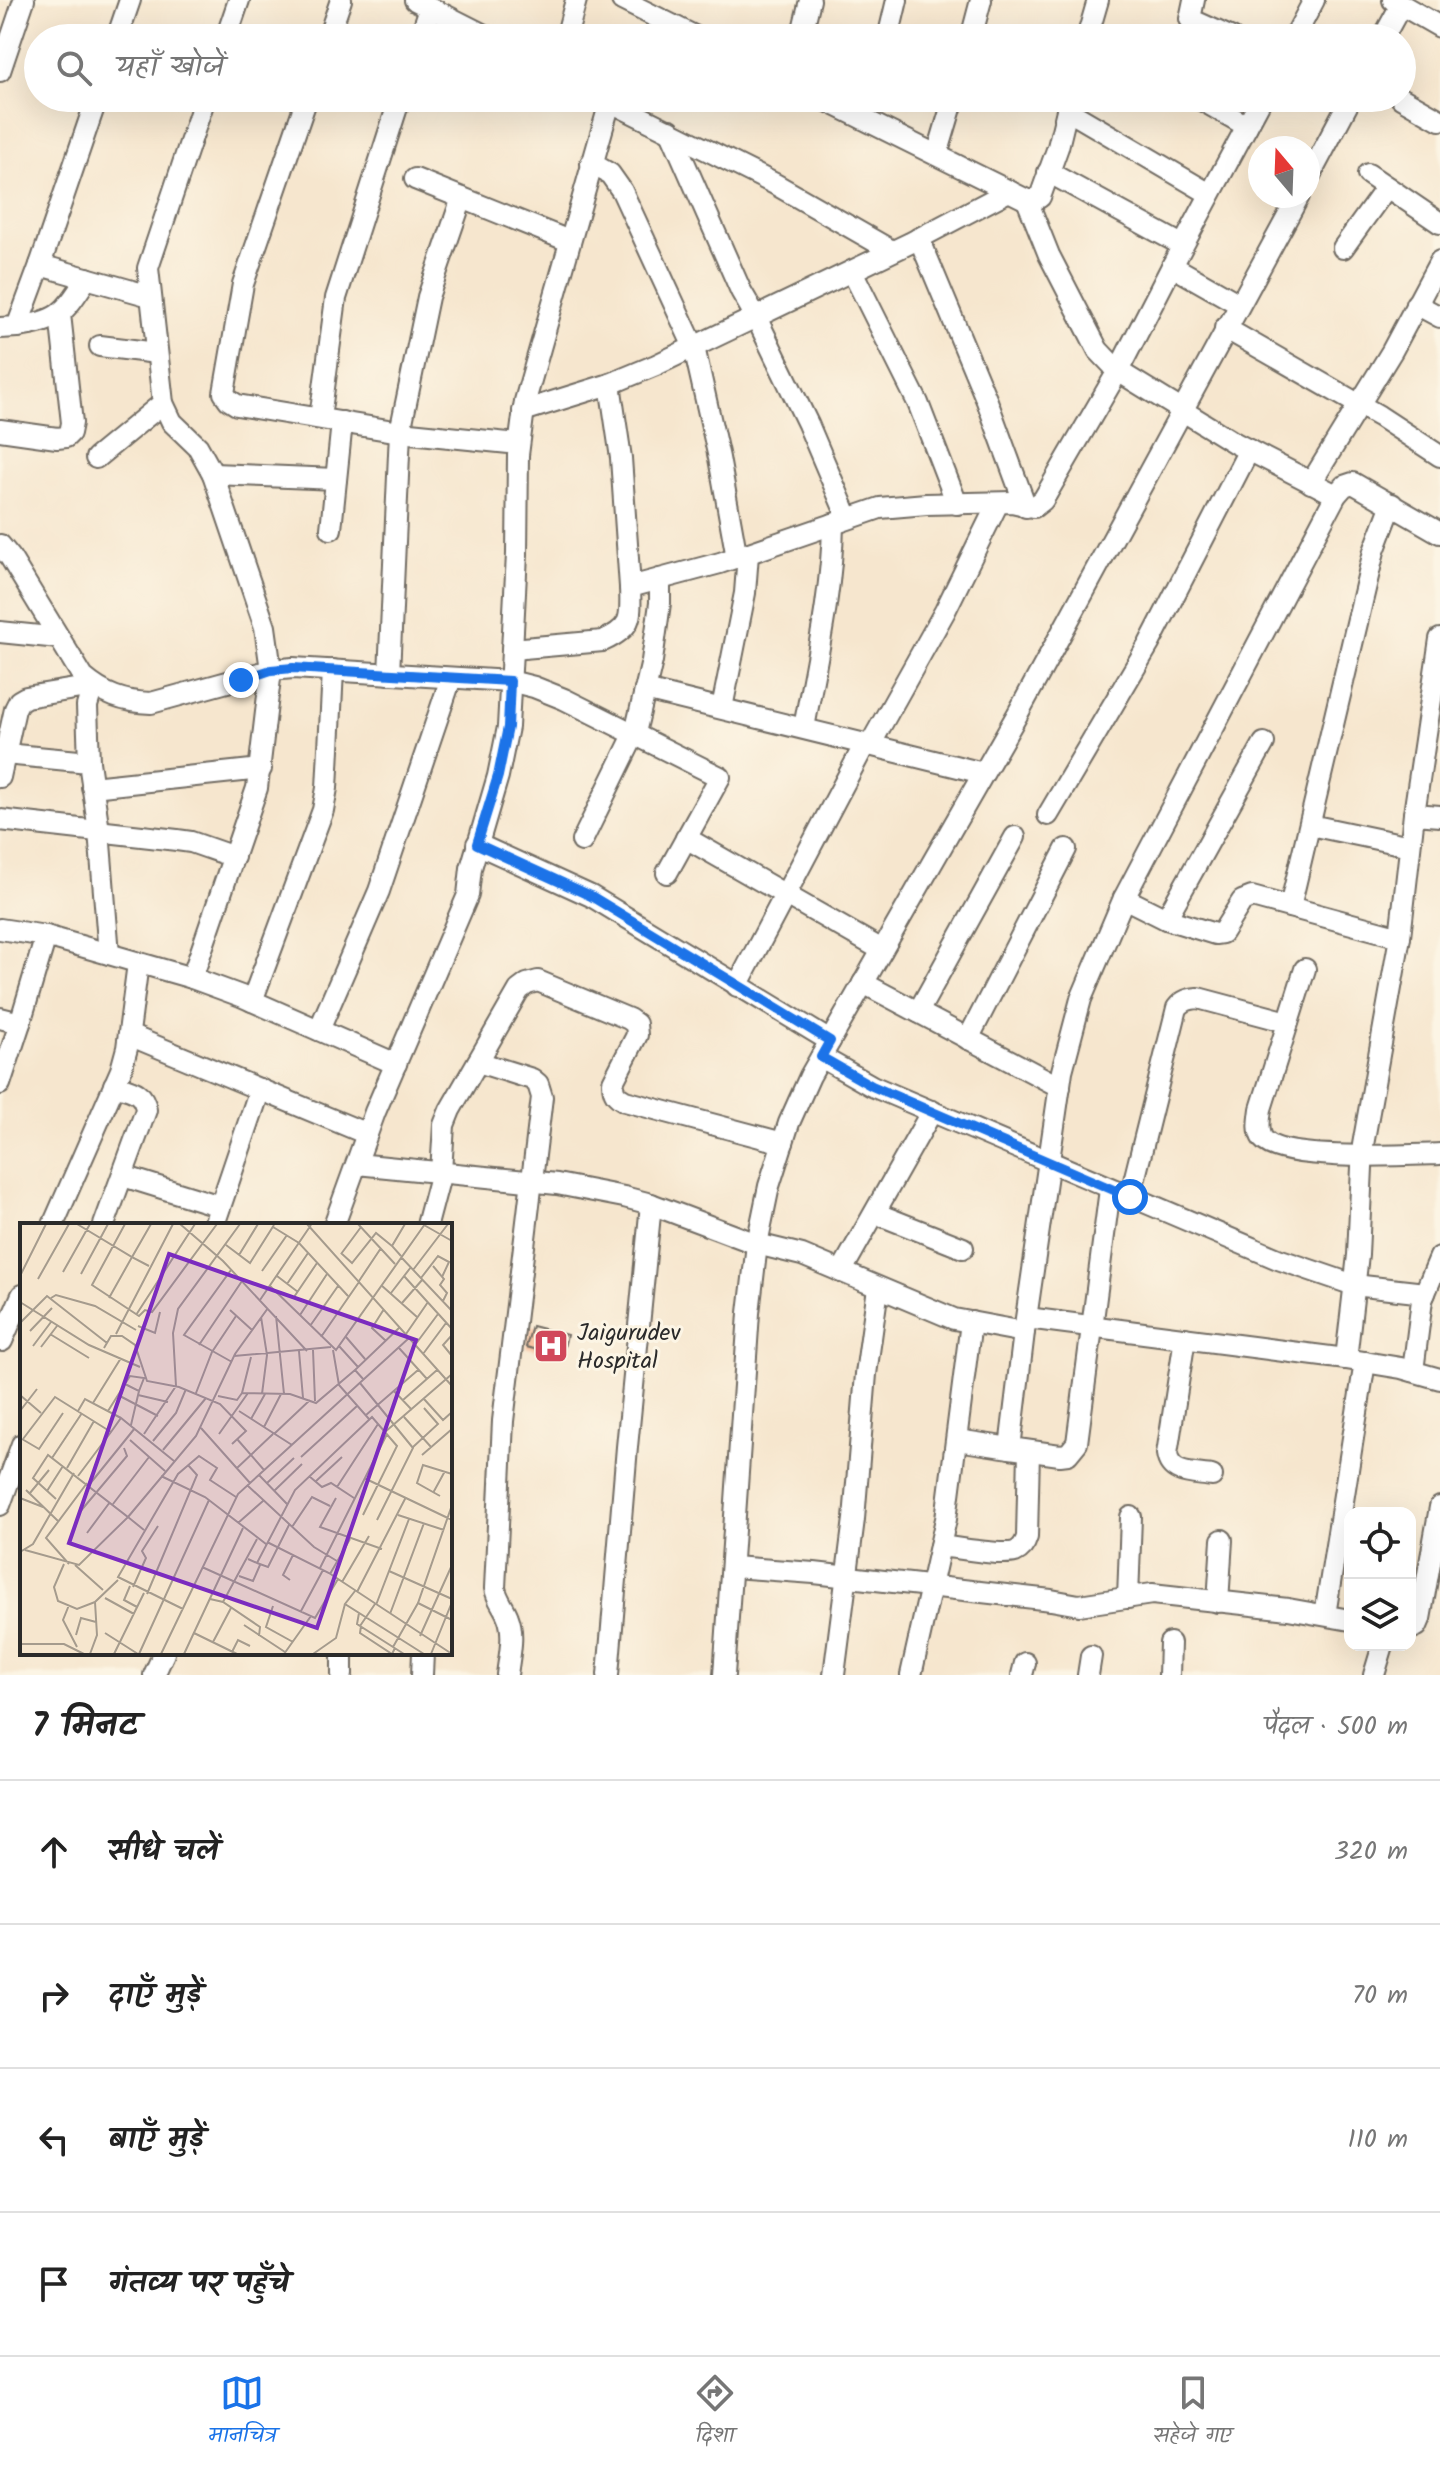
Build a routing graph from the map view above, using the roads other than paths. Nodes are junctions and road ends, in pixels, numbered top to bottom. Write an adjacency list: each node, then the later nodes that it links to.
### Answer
1 (24, 0): 30 (street)
2 (130, 0): 15 (street)
3 (239, 0): 16 (street)
4 (341, 0): 17 (street)
5 (576, 0): 20 (street)
6 (622, 0): 21 (street)
7 (810, 0): 22 (street)
8 (897, 0): 23 (street)
9 (981, 0): 24 (street)
10 (1098, 0): 25 (street)
11 (1194, 0): 26 (street)
12 (1314, 0): 27 (street)
13 (1397, 2): 28 (street); 29 (street)
14 (423, 4): 18 (street); 19 (street)
15 (122, 24)
16 (231, 24)
17 (333, 24)
18 (421, 24)
19 (462, 24)
20 (570, 24)
21 (670, 24)
22 (804, 24)
23 (891, 24)
24 (975, 24)
25 (1091, 24)
26 (1201, 24)
27 (1301, 24)
28 (1388, 24)
29 (1440, 27)
30 (0, 71)
31 (1416, 106): 47 (street)
32 (92, 112): 68 (street)
33 (200, 112): 72 (street)
34 (302, 112): 89 (street)
35 (396, 112): 89 (street)
36 (604, 112): 52 (street)
37 (632, 112): 49 (street)
38 (850, 112): 46 (street)
39 (864, 112): 46 (street)
40 (950, 112): 50 (street)
41 (1067, 112): 53 (street)
42 (1082, 112): 57 (street)
43 (1222, 112): 48 (street)
44 (1254, 112): 48 (street)
45 (1344, 112): 51 (street)
46 (862, 118): 50 (street)
47 (1440, 120)
48 (1247, 126): 57 (street)
49 (670, 130): 66 (street); 76 (street)
50 (937, 155): 58 (street)
51 (1320, 156)
52 (591, 163): 63 (street); 81 (street)
53 (1048, 172): 58 (street); 64 (street)
54 (1368, 174): 56 (street)
55 (415, 179): 59 (street)
56 (1387, 187): 61 (street); 65 (street)
57 (1210, 194): 64 (street)
58 (1018, 195): 62 (street); 83 (street)
59 (462, 198): 63 (street); 92 (street)
60 (1292, 208): 73 (street)
61 (1440, 223)
62 (919, 238): 66 (street); 104 (street)
63 (569, 241): 88 (street)
64 (1182, 245): 69 (street)
65 (1343, 248)
66 (892, 251): 70 (street)
67 (1440, 261): 74 (street)
68 (40, 265): 71 (street); 78 (street)
69 (1172, 266): 73 (street); 83 (street)
70 (852, 271): 76 (street); 102 (street)
71 (87, 278): 72 (street); 75 (street)
72 (150, 296): 82 (street)
73 (1239, 304): 79 (street)
74 (1416, 304): 77 (street); 86 (street)
75 (60, 314): 78 (street); 91 (street)
76 (756, 317): 81 (street); 105 (street)
77 (1440, 317)
78 (8, 327)
79 (1225, 328): 86 (street); 87 (street)
80 (100, 346): 82 (street)
81 (694, 347): 84 (street); 109 (street)
82 (157, 353): 85 (street)
83 (1118, 371): 87 (street); 104 (street)
84 (610, 384): 88 (street); 111 (street)
85 (163, 403): 96 (street); 97 (street)
86 (1359, 405): 95 (street); 99 (street)
87 (1181, 410): 94 (street); 131 (street)
88 (523, 411): 93 (street)
89 (320, 418): 90 (street)
90 (342, 422): 92 (street); 98 (street)
91 (0, 430)
92 (400, 432): 93 (street); 118 (street)
93 (519, 444): 115 (street)
94 (1249, 450): 99 (street); 135 (street)
95 (1440, 456)
96 (96, 458)
97 (213, 474): 98 (street); 116 (street)
98 (336, 479): 106 (street)
99 (1311, 483): 100 (street)
100 (1336, 495): 103 (street); 149 (street)
101 (998, 503): 102 (street); 104 (street); 127 (street)
102 (957, 504): 105 (street)
103 (1392, 504): 107 (street); 138 (street)
104 (1026, 507)
105 (840, 521): 109 (street); 124 (street)
106 (331, 529)
107 (1440, 533)
108 (0, 545): 113 (street)
109 (743, 556): 110 (street); 123 (street)
110 (660, 579): 111 (street); 122 (street)
111 (630, 587): 115 (street)
112 (0, 632): 113 (street)
113 (59, 638): 121 (street)
114 (1440, 639): 134 (street)
115 (512, 649): 120 (street)
116 (271, 670): 117 (street); 121 (street); 130 (street)
117 (333, 670): 118 (street); 162 (street)
118 (389, 674): 119 (street)
119 (451, 678): 120 (street); 166 (street)
120 (510, 681): 125 (street); 143 (street)
121 (93, 686): 128 (street); 129 (street)
122 (645, 690): 123 (street); 125 (street)
123 (722, 708): 124 (street)
124 (804, 728): 127 (street)
125 (635, 733): 141 (street); 142 (street)
126 (1264, 743): 151 (street)
127 (868, 744): 131 (street); 148 (street)
128 (5, 754): 129 (street); 132 (street)
129 (89, 762): 133 (street)
130 (261, 769): 133 (street); 146 (street)
131 (983, 773): 155 (street)
132 (0, 777)
133 (92, 787): 139 (street)
134 (1414, 814): 136 (street); 144 (street)
135 (1048, 815)
136 (1440, 816)
137 (0, 820): 139 (street)
138 (1310, 825): 144 (street); 150 (street)
139 (99, 831): 146 (street); 156 (street)
140 (1015, 837): 163 (street)
141 (686, 838): 147 (street); 148 (street)
142 (582, 841)
143 (477, 844): 161 (street); 171 (street)
144 (1410, 846): 154 (street)
145 (1066, 849): 168 (street)
146 (234, 857): 159 (street)
147 (667, 873)
148 (786, 896): 155 (street); 161 (street)
149 (1124, 898): 151 (street); 174 (street)
150 (1290, 907): 151 (street); 154 (street)
151 (1166, 919)
152 (0, 929): 153 (street)
153 (46, 936): 156 (street); 164 (street)
154 (1400, 937): 180 (street)
155 (882, 950): 160 (street)
156 (109, 954): 157 (street)
157 (138, 963): 159 (street); 167 (street)
158 (1305, 969): 165 (street)
159 (192, 978): 162 (street)
160 (863, 983): 163 (street); 169 (street)
161 (737, 986): 169 (street)
162 (252, 1001): 166 (street)
163 (918, 1012): 168 (street)
164 (10, 1021): 172 (street)
165 (1288, 1022): 180 (street); 187 (street)
166 (319, 1030): 171 (street)
167 (129, 1035): 173 (street); 175 (street)
168 (968, 1039): 174 (street)
169 (825, 1049): 176 (street); 178 (street)
170 (478, 1062): 178 (street); 183 (street); 185 (street)
171 (396, 1064): 177 (street)
172 (0, 1084)
173 (114, 1085): 184 (street); 191 (street)
174 (1060, 1087): 181 (street)
175 (260, 1089): 177 (street); 190 (street)
176 (932, 1111): 181 (street); 189 (street)
177 (367, 1134): 182 (street)
178 (783, 1143): 195 (street)
179 (1440, 1154): 180 (street)
180 (1363, 1155): 199 (street)
181 (1050, 1162): 186 (street); 204 (street)
182 (357, 1164): 183 (street); 193 (street)
183 (441, 1172): 185 (street); 194 (street)
184 (123, 1176): 190 (street); 192 (street)
185 (531, 1182): 188 (street); 237 (street)
186 (1110, 1189): 187 (street); 205 (street)
187 (1130, 1197): 199 (street)
188 (651, 1204): 195 (street); 238 (street)
189 (875, 1213): 196 (street); 198 (street)
190 (217, 1216)
191 (54, 1223)
192 (105, 1223)
193 (335, 1223)
194 (428, 1223)
195 (757, 1244): 198 (street); 221 (street)
196 (963, 1248)
197 (1440, 1257): 201 (street)
198 (841, 1272): 200 (street)
199 (1354, 1285): 201 (street); 209 (street)
200 (878, 1288): 203 (street); 223 (street)
201 (1425, 1293): 210 (street)
202 (20, 1299): 207 (street)
203 (971, 1322): 204 (street); 212 (street)
204 (1025, 1325): 205 (street); 213 (street)
205 (1091, 1326): 206 (street); 213 (street)
206 (1185, 1338): 209 (street); 215 (street)
207 (1, 1341): 208 (street)
208 (20, 1348)
209 (1356, 1360): 210 (street); 227 (street)
210 (1413, 1371): 211 (street)
211 (1440, 1379)
212 (957, 1440): 213 (street); 220 (street)
213 (1020, 1449): 220 (street)
214 (20, 1450): 216 (street)
215 (1212, 1476)
216 (0, 1505)
217 (1440, 1507): 222 (street)
218 (1131, 1517): 225 (street)
219 (1222, 1540): 226 (street)
220 (940, 1546): 224 (street)
221 (733, 1567): 223 (street); 239 (street)
222 (1434, 1572): 229 (street)
223 (846, 1577): 224 (street); 240 (street)
224 (930, 1588): 225 (street); 241 (street)
225 (1128, 1598): 226 (street)
226 (1218, 1602): 227 (street)
227 (1325, 1615): 228 (street)
228 (1344, 1619)
229 (1416, 1626)
230 (1170, 1643): 242 (street)
231 (1383, 1651): 234 (street)
232 (163, 1655): 235 (street)
233 (423, 1655): 236 (street)
234 (1382, 1673)
235 (154, 1675)
236 (422, 1675)
237 (507, 1675)
238 (608, 1675)
239 (724, 1675)
240 (834, 1675)
241 (911, 1675)
242 (1169, 1675)

